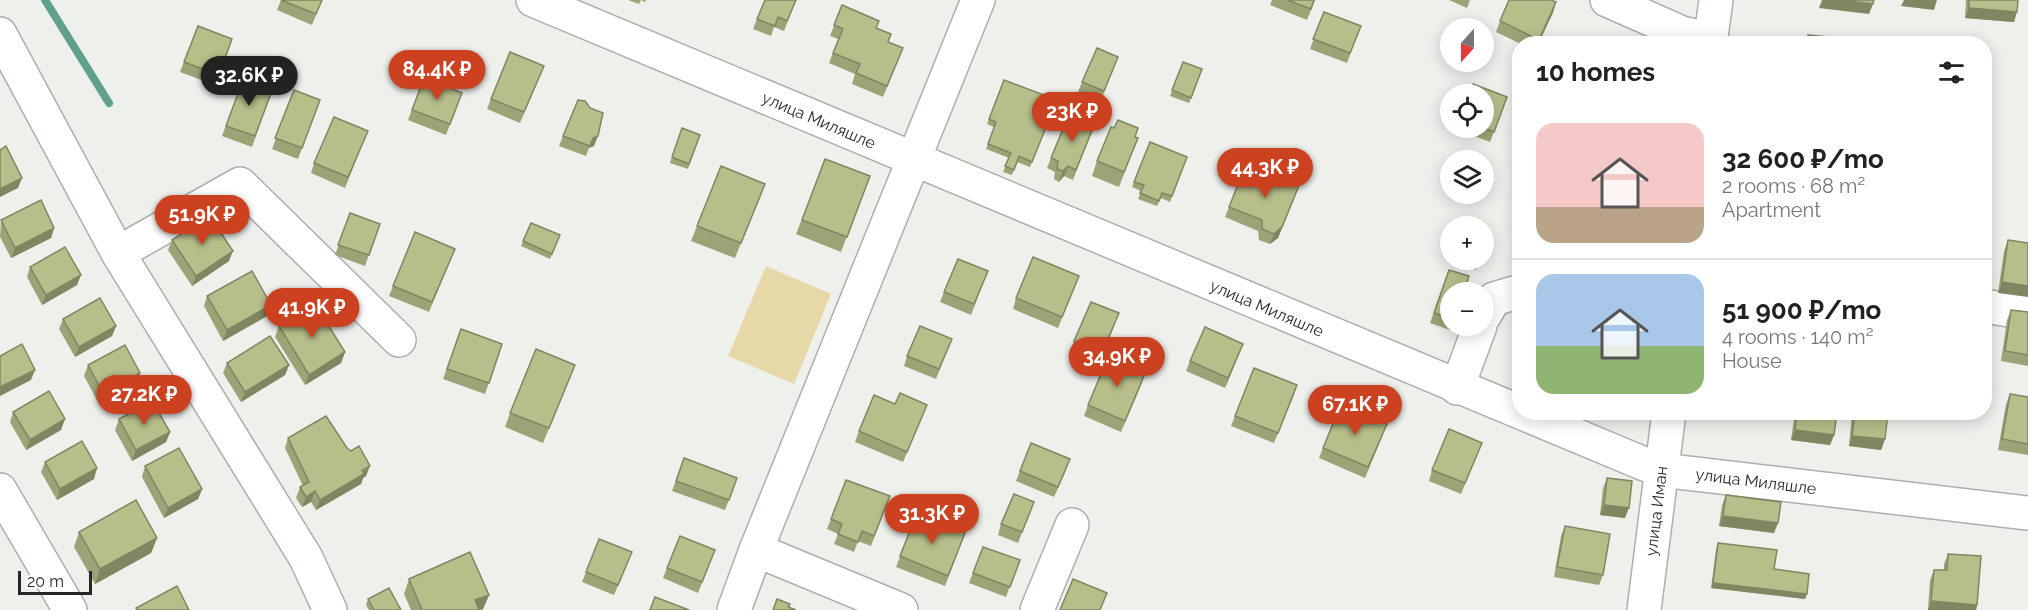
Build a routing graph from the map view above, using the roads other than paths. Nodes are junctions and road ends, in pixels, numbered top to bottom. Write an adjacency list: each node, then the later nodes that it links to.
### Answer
1 (533, 0): 8 (street, улица Миляшле)
2 (978, 0): 8 (street)
3 (1607, 0): 6 (street)
4 (1716, 0): 7 (street)
5 (0, 34): 9 (street)
6 (1691, 36)
7 (1711, 36)
8 (913, 159): 16 (street, улица Миляшле); 24 (street)
9 (118, 253): 15 (street); 26 (street)
10 (1512, 294): 11 (street)
11 (1494, 299)
12 (1992, 307): 13 (street)
13 (2028, 312)
14 (1476, 336): 16 (street)
15 (399, 340)
16 (1457, 388): 17 (street, улица Миляшле)
17 (1512, 410)
18 (1536, 420): 20 (street, улица Миляшле)
19 (1668, 420): 20 (street, улица Иман)
20 (1660, 470): 22 (street, улица Миляшле); 30 (street, улица Иман)
21 (0, 490): 25 (street)
22 (2028, 513)
23 (1072, 525): 29 (street)
24 (756, 550): 27 (street); 28 (street)
25 (70, 610)
26 (330, 610)
27 (734, 610)
28 (901, 610)
29 (1037, 610)
30 (1644, 610)

